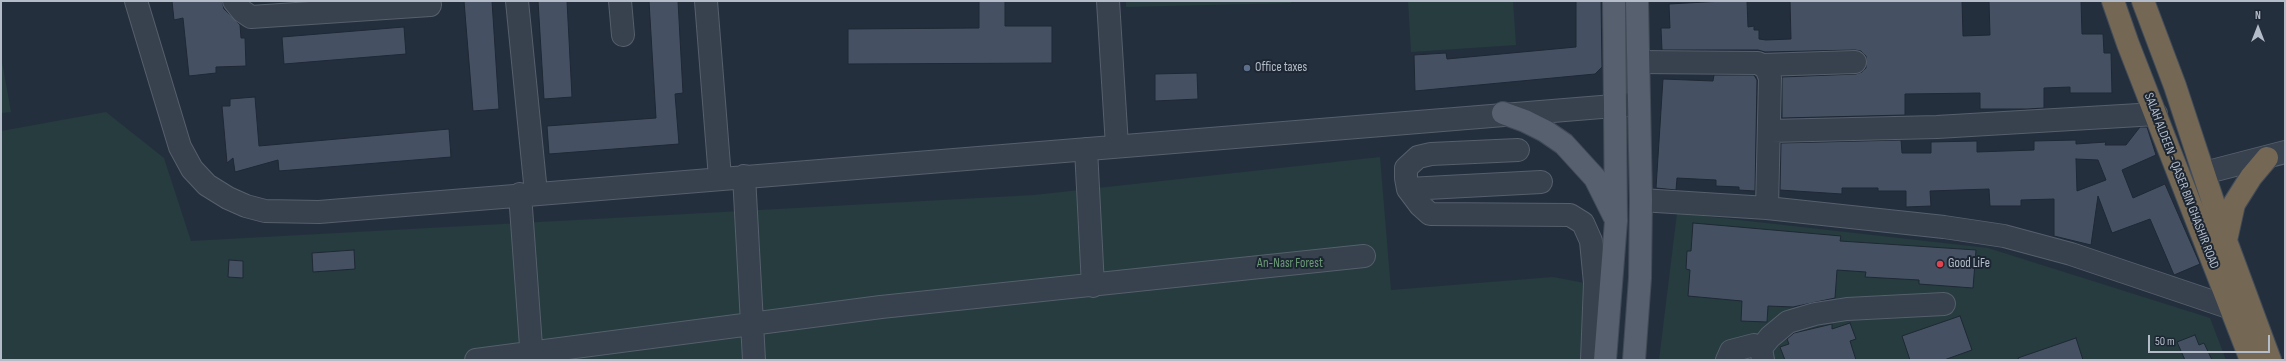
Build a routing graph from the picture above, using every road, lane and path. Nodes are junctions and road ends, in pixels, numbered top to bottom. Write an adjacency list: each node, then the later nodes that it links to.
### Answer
1 (136, 1): 30 (street)
2 (234, 1): 11 (street)
3 (517, 1): 30 (street)
4 (620, 1): 12 (street)
5 (706, 1): 27 (street)
6 (1108, 1): 21 (street)
7 (1614, 1): 17 (main road)
8 (1637, 1): 13 (main road)
9 (2113, 1): 19 (highway, SALAH ALDEEN - QASER BIN GHASHIR ROAD)
10 (2143, 1): 25 (highway, SALAH ALDEEN - QASER BIN GHASHIR ROAD)
11 (430, 6)
12 (624, 35)
13 (1638, 62): 15 (street); 16 (main road)
14 (1855, 62): 15 (street)
15 (1762, 65): 20 (street)
16 (1638, 104): 17 (street); 31 (main road)
17 (1616, 105): 18 (street); 33 (main road)
18 (1503, 113): 21 (street); 33 (main road)
19 (2156, 114): 20 (street); 38 (highway, SALAH ALDEEN - QASER BIN GHASHIR ROAD)
20 (1770, 132): 32 (street)
21 (1117, 146): 22 (street)
22 (1086, 149): 26 (street); 36 (street)
23 (1518, 150): 29 (street)
24 (2276, 155): 25 (street); 34 (highway)
25 (2204, 173): 34 (highway, SALAH ALDEEN - QASER BIN GHASHIR ROAD)
26 (744, 176): 27 (street); 39 (street)
27 (720, 178): 30 (street)
28 (1541, 182): 29 (street)
29 (1408, 189): 44 (street)
30 (528, 194): 41 (street)
31 (1641, 200): 32 (street); 46 (main road)
32 (1767, 208): 38 (street)
33 (1616, 221): 45 (main road)
34 (2226, 241): 49 (highway, SALAH ALDEEN - QASER BIN GHASHIR ROAD)
35 (1364, 256): 36 (street)
36 (1093, 286): 39 (street)
37 (1944, 304): 40 (street)
38 (2231, 308): 48 (highway, SALAH ALDEEN - QASER BIN GHASHIR ROAD)
39 (752, 324): 41 (street); 43 (street)
40 (1762, 354): 47 (street)
41 (532, 356): 42 (street)
42 (476, 360)
43 (754, 360)
44 (1592, 360)
45 (1605, 360)
46 (1634, 360)
47 (1727, 360)
48 (2251, 360)
49 (2270, 360)

